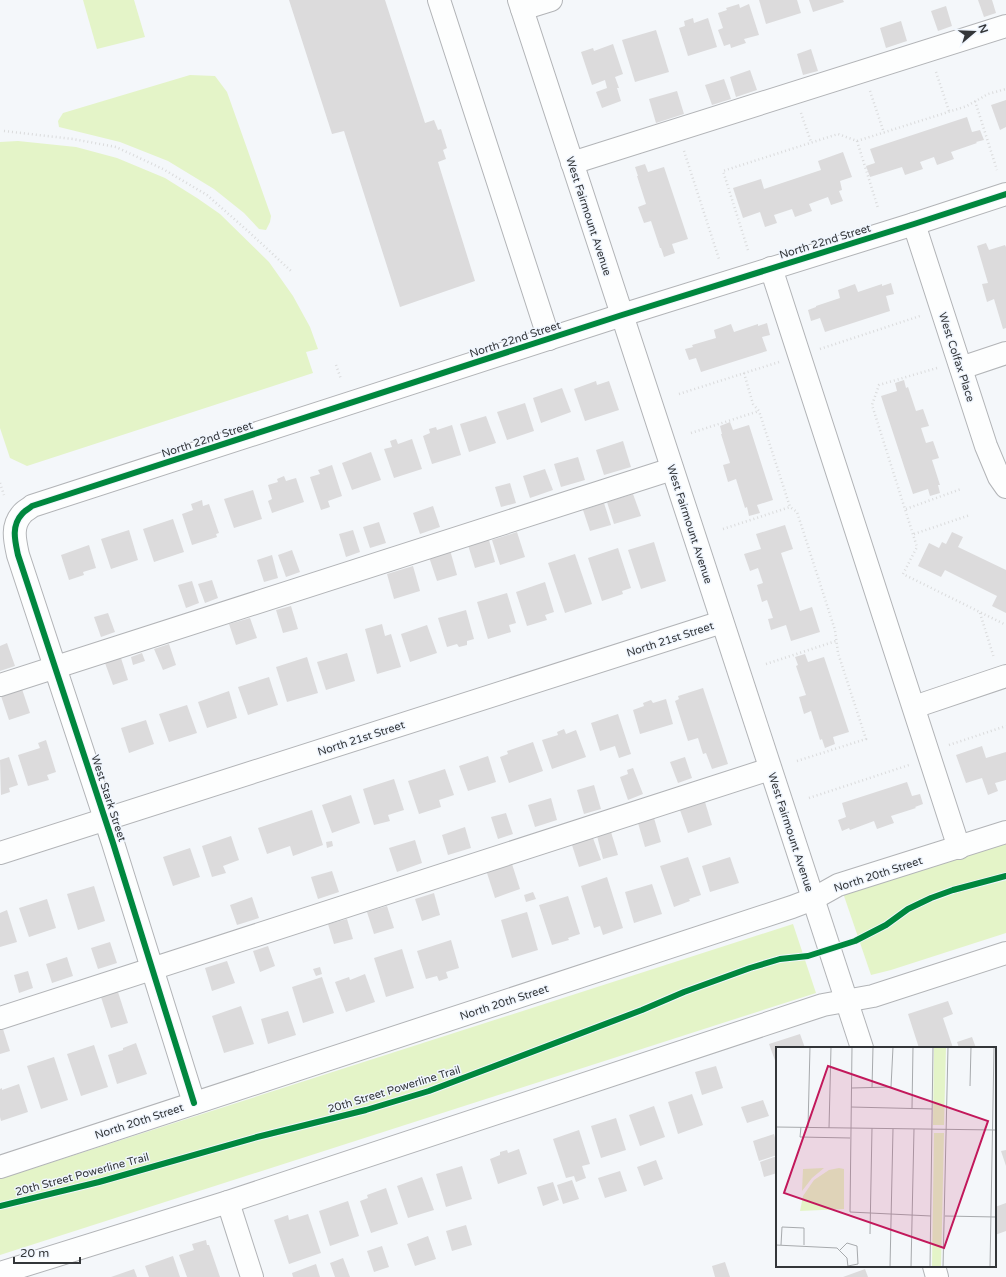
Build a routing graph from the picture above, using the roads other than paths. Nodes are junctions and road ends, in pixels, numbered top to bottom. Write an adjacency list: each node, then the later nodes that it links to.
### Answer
1 (439, 0): 10 (street)
2 (550, 0): 3 (street)
3 (520, 5): 5 (street, West Fairmount Avenue)
4 (1006, 26): 5 (street)
5 (572, 162): 9 (street, West Fairmount Avenue)
6 (1006, 194): 7 (street, North 22nd Street)
7 (914, 224): 8 (street, North 22nd Street); 12 (street, West Colfax Place)
8 (771, 268): 9 (street, North 22nd Street); 20 (street)
9 (622, 314): 10 (street, North 22nd Street); 13 (street, West Fairmount Avenue)
10 (549, 339): 15 (street, North 22nd Street)
11 (1006, 353): 12 (street)
12 (961, 368): 14 (street, West Colfax Place)
13 (672, 469): 16 (street, West Fairmount Avenue); 17 (street)
14 (1006, 487)
15 (32, 506): 17 (street, West Stark Street)
16 (722, 622): 21 (street, West Fairmount Avenue); 22 (street, North 21st Street)
17 (55, 668): 19 (street); 22 (street, West Stark Street)
18 (1003, 677): 20 (street)
19 (0, 685)
20 (914, 707): 24 (street)
21 (770, 769): 26 (street, West Fairmount Avenue); 28 (street)
22 (106, 819): 25 (street, North 21st Street); 28 (street, West Stark Street)
23 (1006, 832): 24 (street, North 20th Street)
24 (959, 848): 26 (street, North 20th Street)
25 (0, 853)
26 (813, 898): 29 (street, West Fairmount Avenue); 32 (street, North 20th Street)
27 (1006, 953): 29 (street)
28 (152, 969): 30 (street); 32 (street, West Stark Street)
29 (846, 1001): 31 (street, West Fairmount Avenue); 34 (street)
30 (0, 1018)
31 (862, 1047)
32 (194, 1103): 33 (street, North 20th Street)
33 (0, 1167)
34 (228, 1202): 36 (street); 37 (street)
35 (934, 1267): 38 (street)
36 (0, 1274)
37 (252, 1277)
38 (938, 1277)

